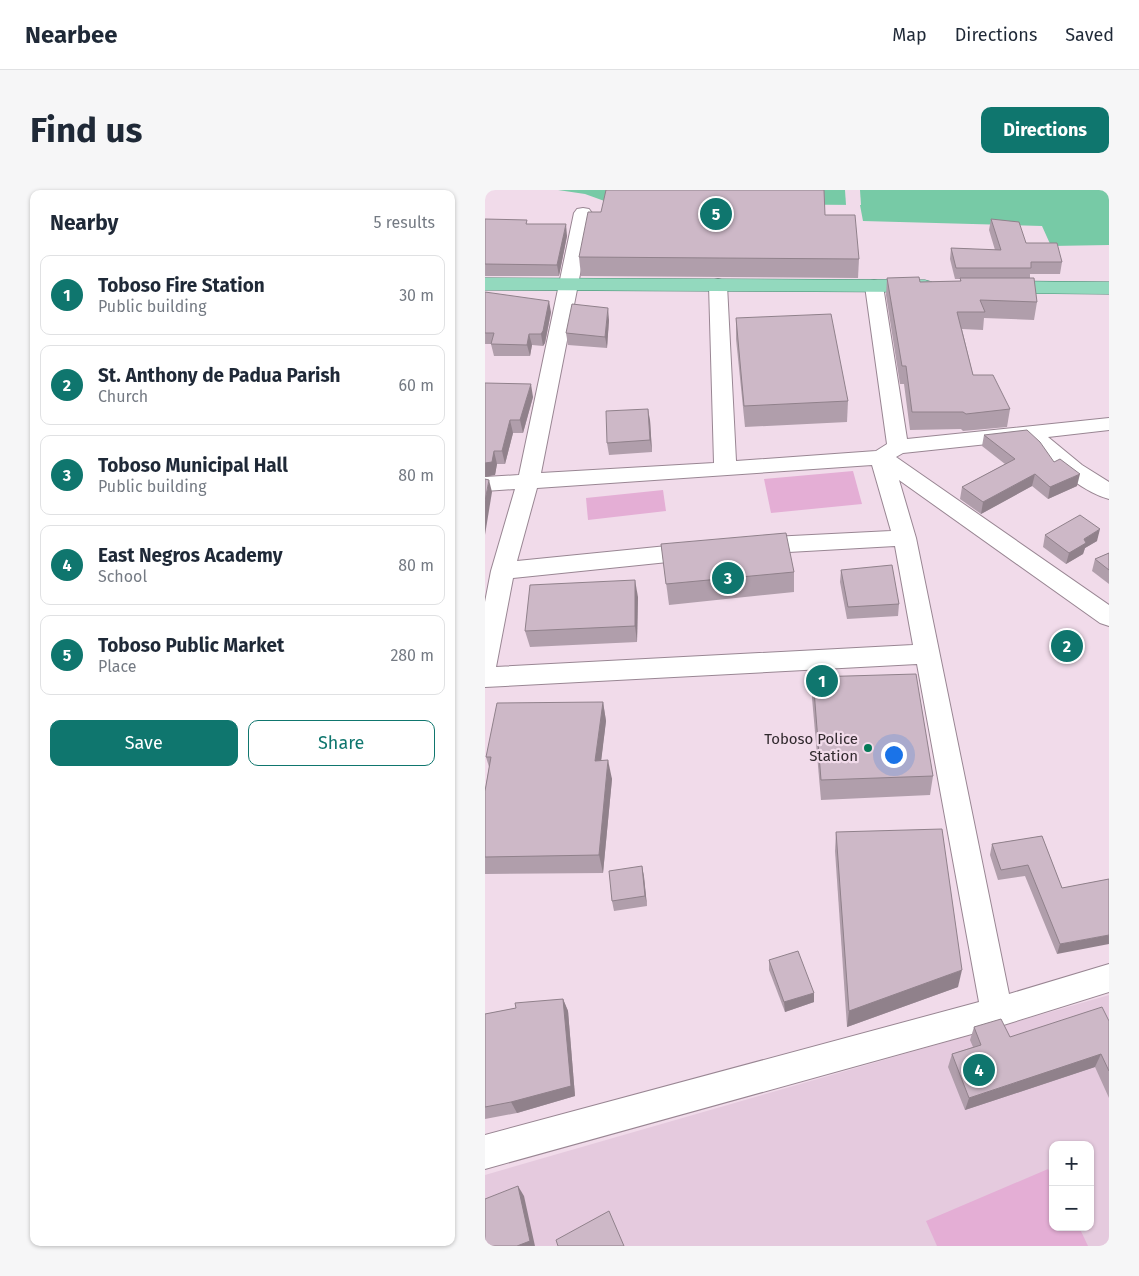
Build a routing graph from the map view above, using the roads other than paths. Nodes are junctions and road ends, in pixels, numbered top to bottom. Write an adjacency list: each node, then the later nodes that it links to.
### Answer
1 (583, 213): 3 (street)
2 (485, 284): 3 (main road)
3 (569, 285): 4 (main road); 13 (street)
4 (718, 285): 5 (main road); 12 (street)
5 (874, 286): 6 (main road); 11 (street)
6 (943, 286)
7 (982, 286): 8 (main road)
8 (1109, 288)
9 (1109, 424): 10 (street)
10 (1029, 432): 11 (street); 15 (street)
11 (889, 452): 12 (street); 16 (street); 18 (street)
12 (725, 469): 13 (street)
13 (528, 482): 14 (street); 17 (street)
14 (485, 484)
15 (1109, 492)
16 (905, 538): 17 (street); 19 (street)
17 (503, 571): 20 (street)
18 (1109, 617)
19 (927, 654): 21 (street); 23 (street)
20 (485, 664)
21 (485, 677)
22 (1109, 978): 23 (street)
23 (997, 1012): 24 (street)
24 (485, 1152)

